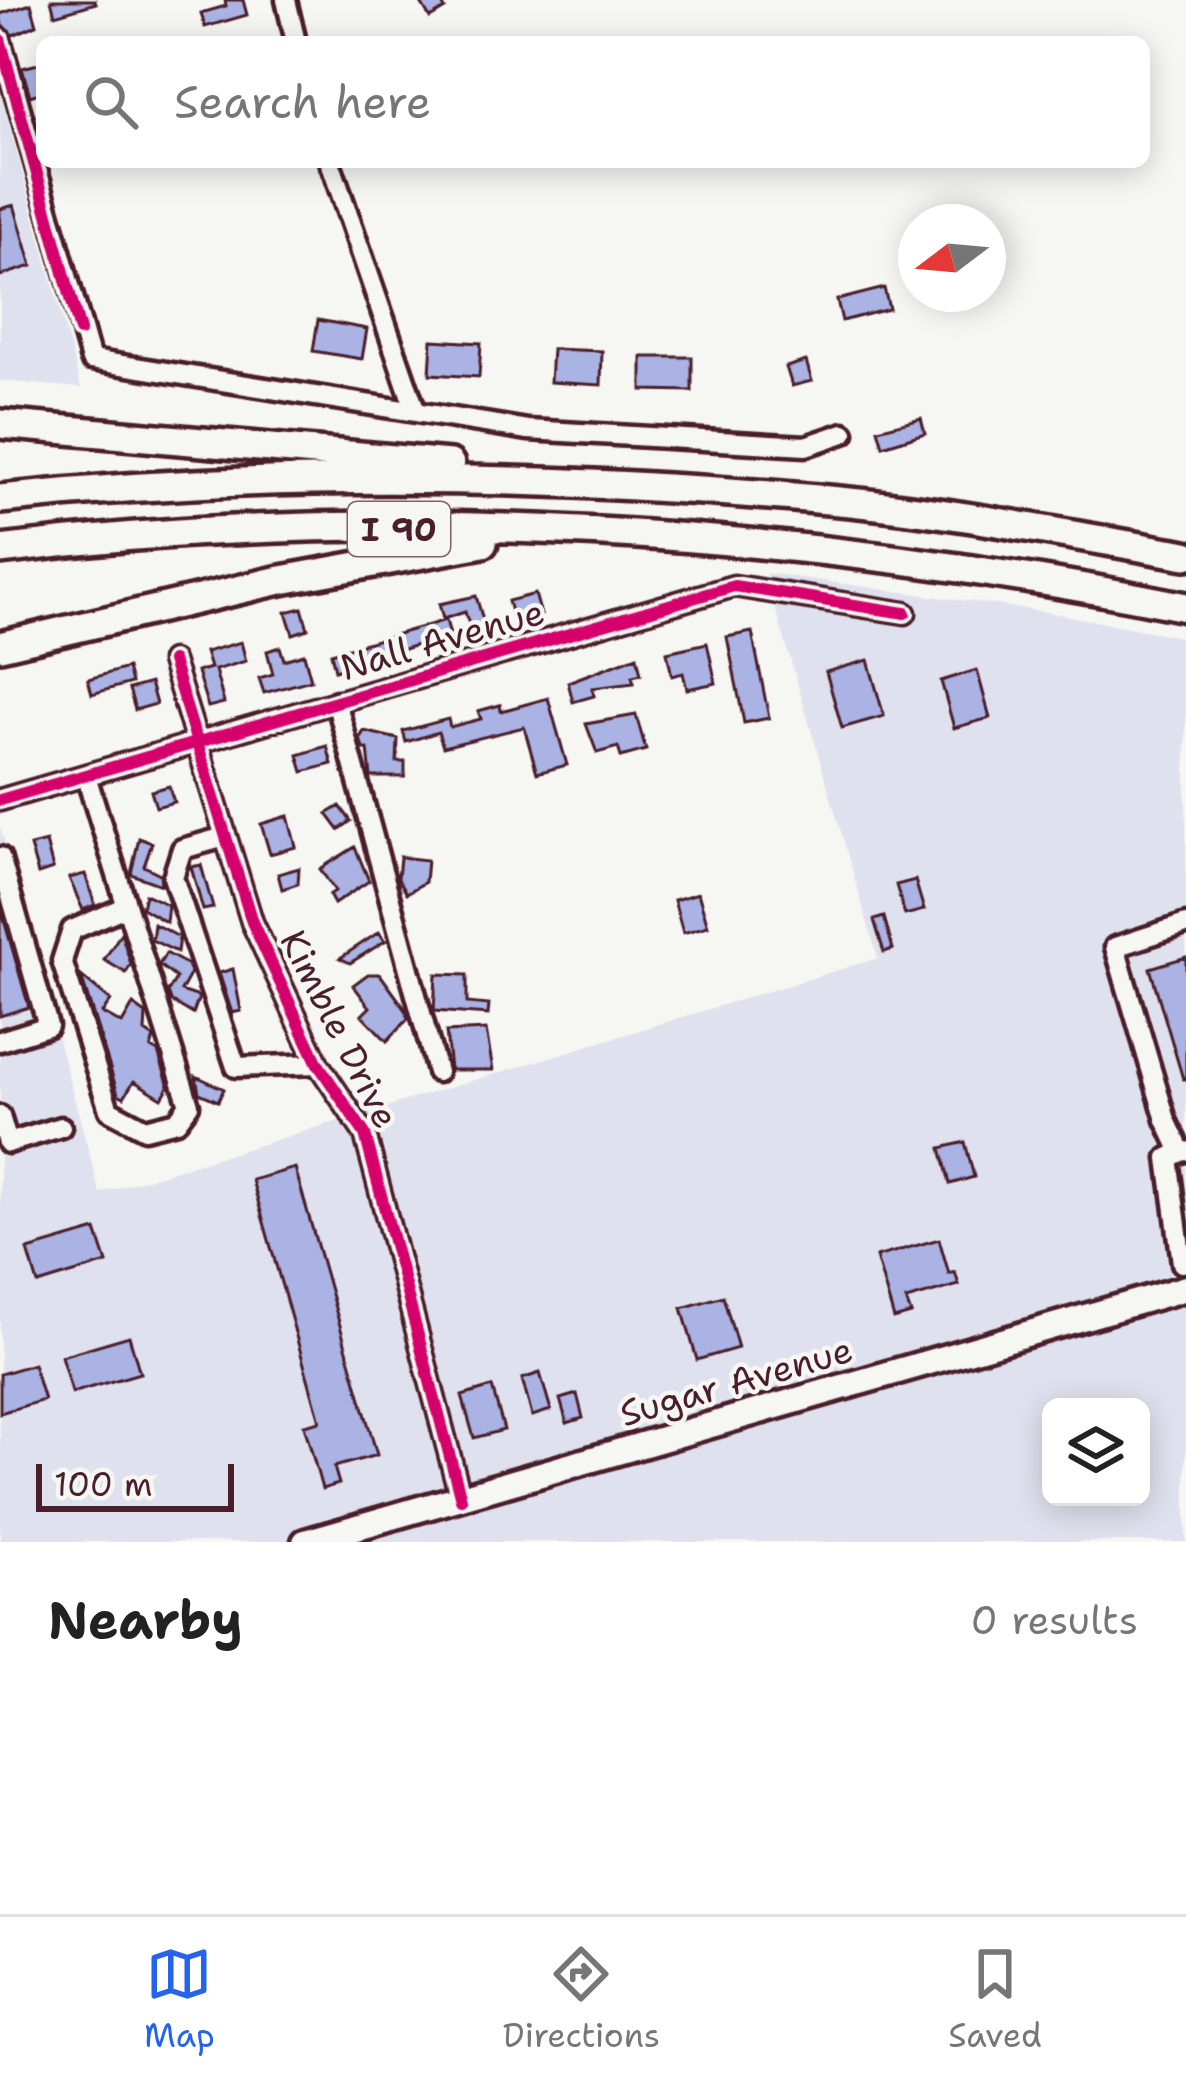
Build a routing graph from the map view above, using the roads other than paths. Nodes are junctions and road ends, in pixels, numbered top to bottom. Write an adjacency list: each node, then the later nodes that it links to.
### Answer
1 (286, 0): 2 (street)
2 (295, 36)
3 (0, 39): 5 (street)
4 (332, 168): 5 (street)
5 (416, 412): 7 (street)
6 (0, 424): 8 (highway)
7 (844, 433)
8 (531, 481): 9 (highway, I 90); 12 (highway, I 90)
9 (0, 500)
10 (0, 550): 11 (highway, I 90)
11 (799, 550): 13 (highway, I 90); 15 (highway)
12 (1186, 555)
13 (1186, 607)
14 (905, 613): 17 (street, Nall Avenue)
15 (0, 646)
16 (172, 661): 18 (street, Kimble Drive)
17 (336, 701): 18 (street, Nall Avenue); 27 (street)
18 (196, 747): 19 (street, Nall Avenue); 21 (street, Kimble Drive)
19 (86, 776): 20 (street, Nall Avenue); 23 (street)
20 (0, 800)
21 (225, 837): 26 (street, Kimble Drive); 26 (street)
22 (1, 862): 25 (street)
23 (125, 907): 23 (street)
24 (1186, 925): 30 (street)
25 (0, 1041)
26 (319, 1064): 32 (street, Kimble Drive)
27 (437, 1072)
28 (0, 1116): 29 (street)
29 (62, 1126)
30 (1183, 1152): 31 (street)
31 (1184, 1275): 32 (main road, Sugar Avenue)
32 (460, 1498): 33 (main road, Sugar Avenue)
33 (305, 1542)

